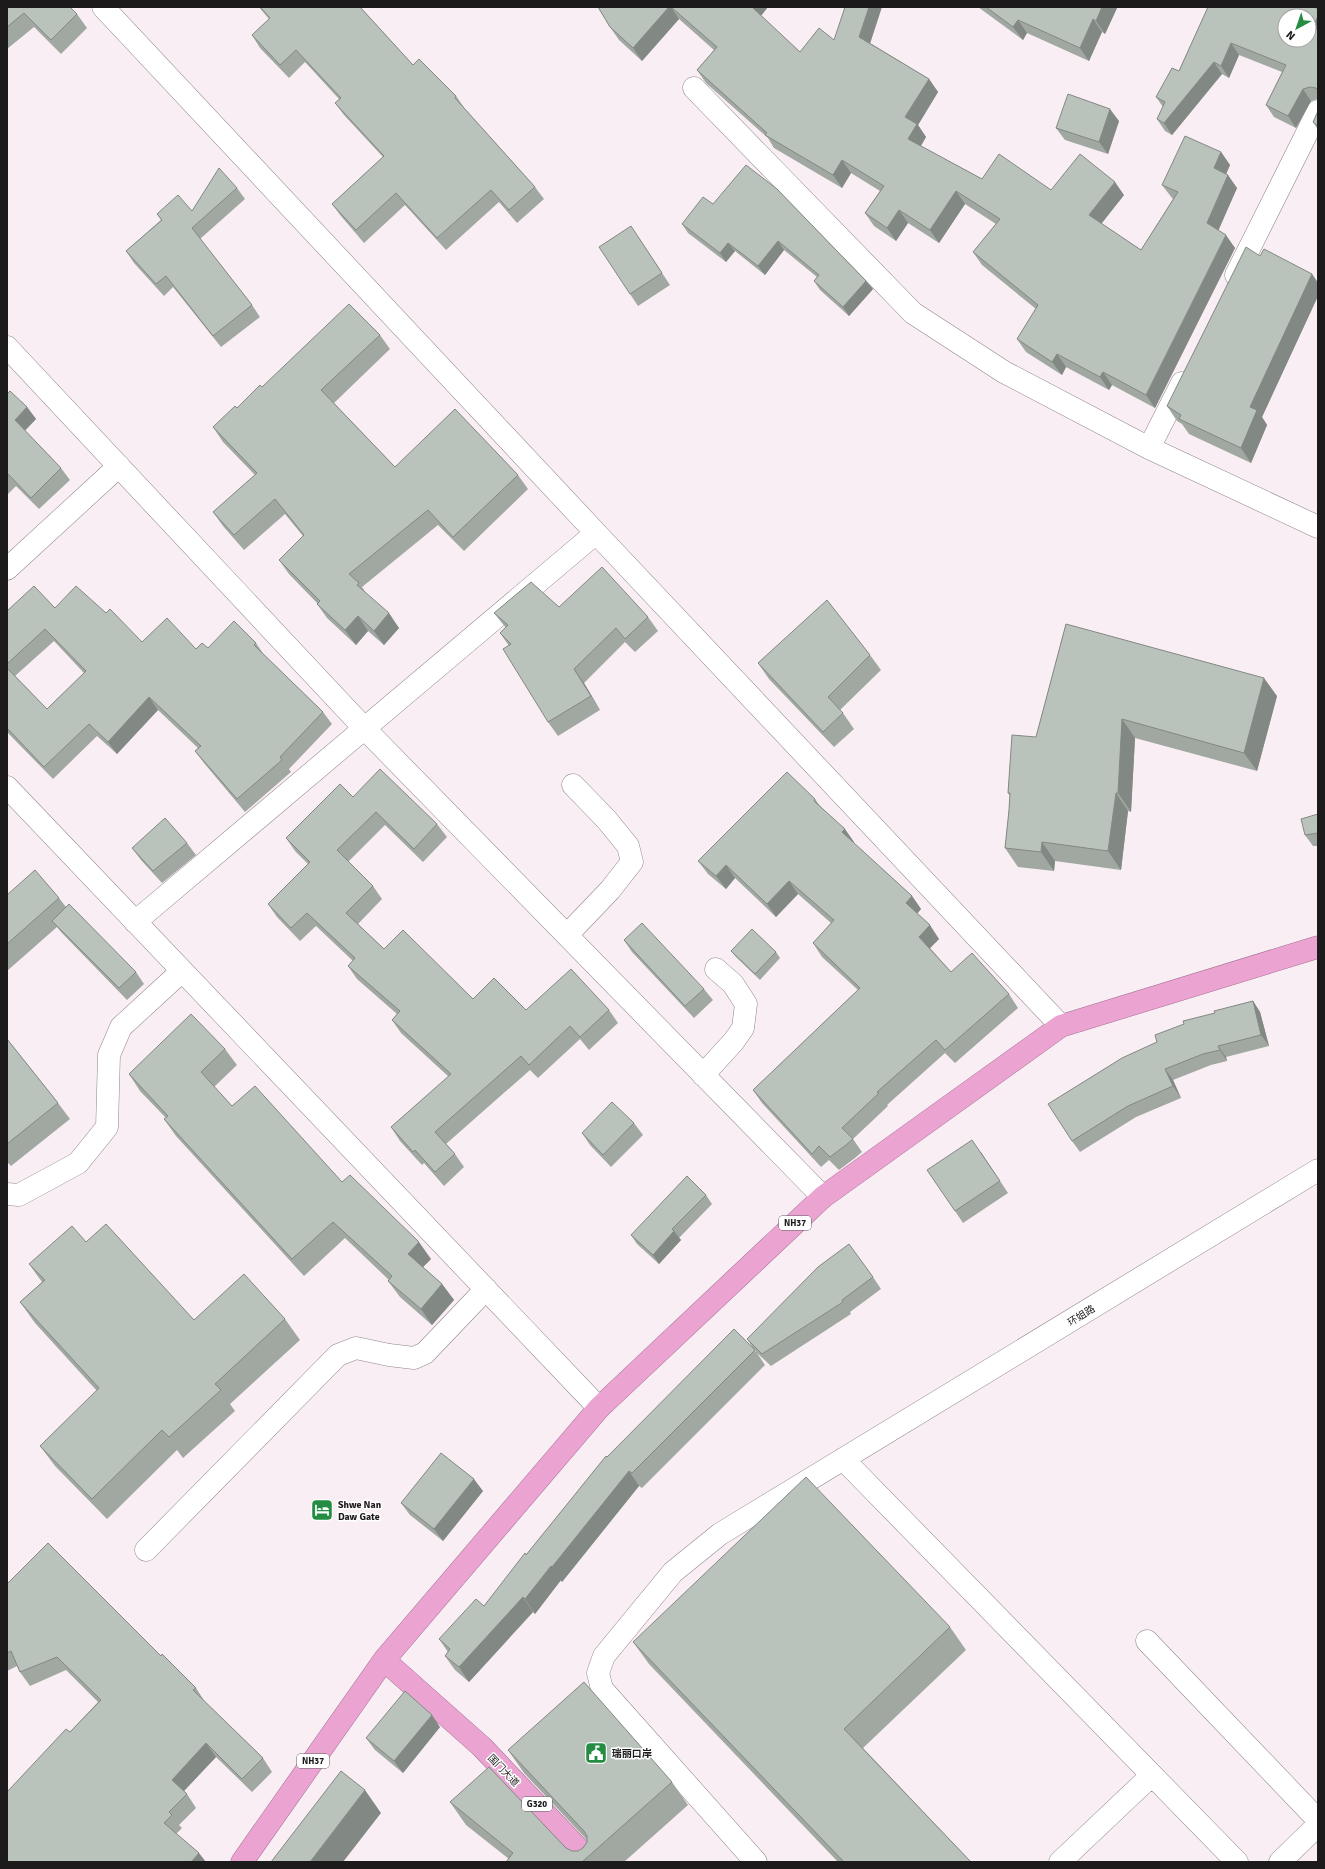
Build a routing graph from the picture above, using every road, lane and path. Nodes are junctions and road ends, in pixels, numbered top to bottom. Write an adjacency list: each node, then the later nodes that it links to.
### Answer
1 (103, 7): 10 (street)
2 (694, 88): 7 (street)
3 (1318, 111): 4 (street)
4 (1227, 294)
5 (7, 347): 8 (street)
6 (1192, 364): 7 (street)
7 (1149, 448): 9 (street)
8 (119, 466): 11 (street); 12 (street)
9 (1318, 527)
10 (596, 533): 12 (street); 20 (street)
11 (7, 568)
12 (365, 728): 15 (street); 16 (street)
13 (573, 785): 16 (street)
14 (7, 787): 15 (street)
15 (135, 922): 19 (street)
16 (567, 935): 21 (street)
17 (1318, 947): 20 (highway, NH37)
18 (716, 969): 21 (street)
19 (182, 971): 23 (street); 25 (street)
20 (1061, 1026): 24 (highway, NH37)
21 (704, 1075): 24 (street)
22 (1318, 1170): 27 (street, 环姐路)
23 (7, 1194)
24 (822, 1197): 26 (highway, NH37)
25 (486, 1289): 26 (street); 28 (street)
26 (599, 1408): 30 (highway, NH37)
27 (843, 1459): 31 (street); 36 (street, 环姐路)
28 (146, 1550)
29 (1147, 1641): 32 (street)
30 (384, 1660): 34 (highway, NH37); 35 (highway, 国门大道 / G320)
31 (1152, 1775): 37 (street); 38 (street)
32 (1318, 1820)
33 (1318, 1825): 39 (street)
34 (242, 1862)
35 (591, 1862)
36 (756, 1862)
37 (1060, 1862)
38 (1238, 1862)
39 (1280, 1862)

